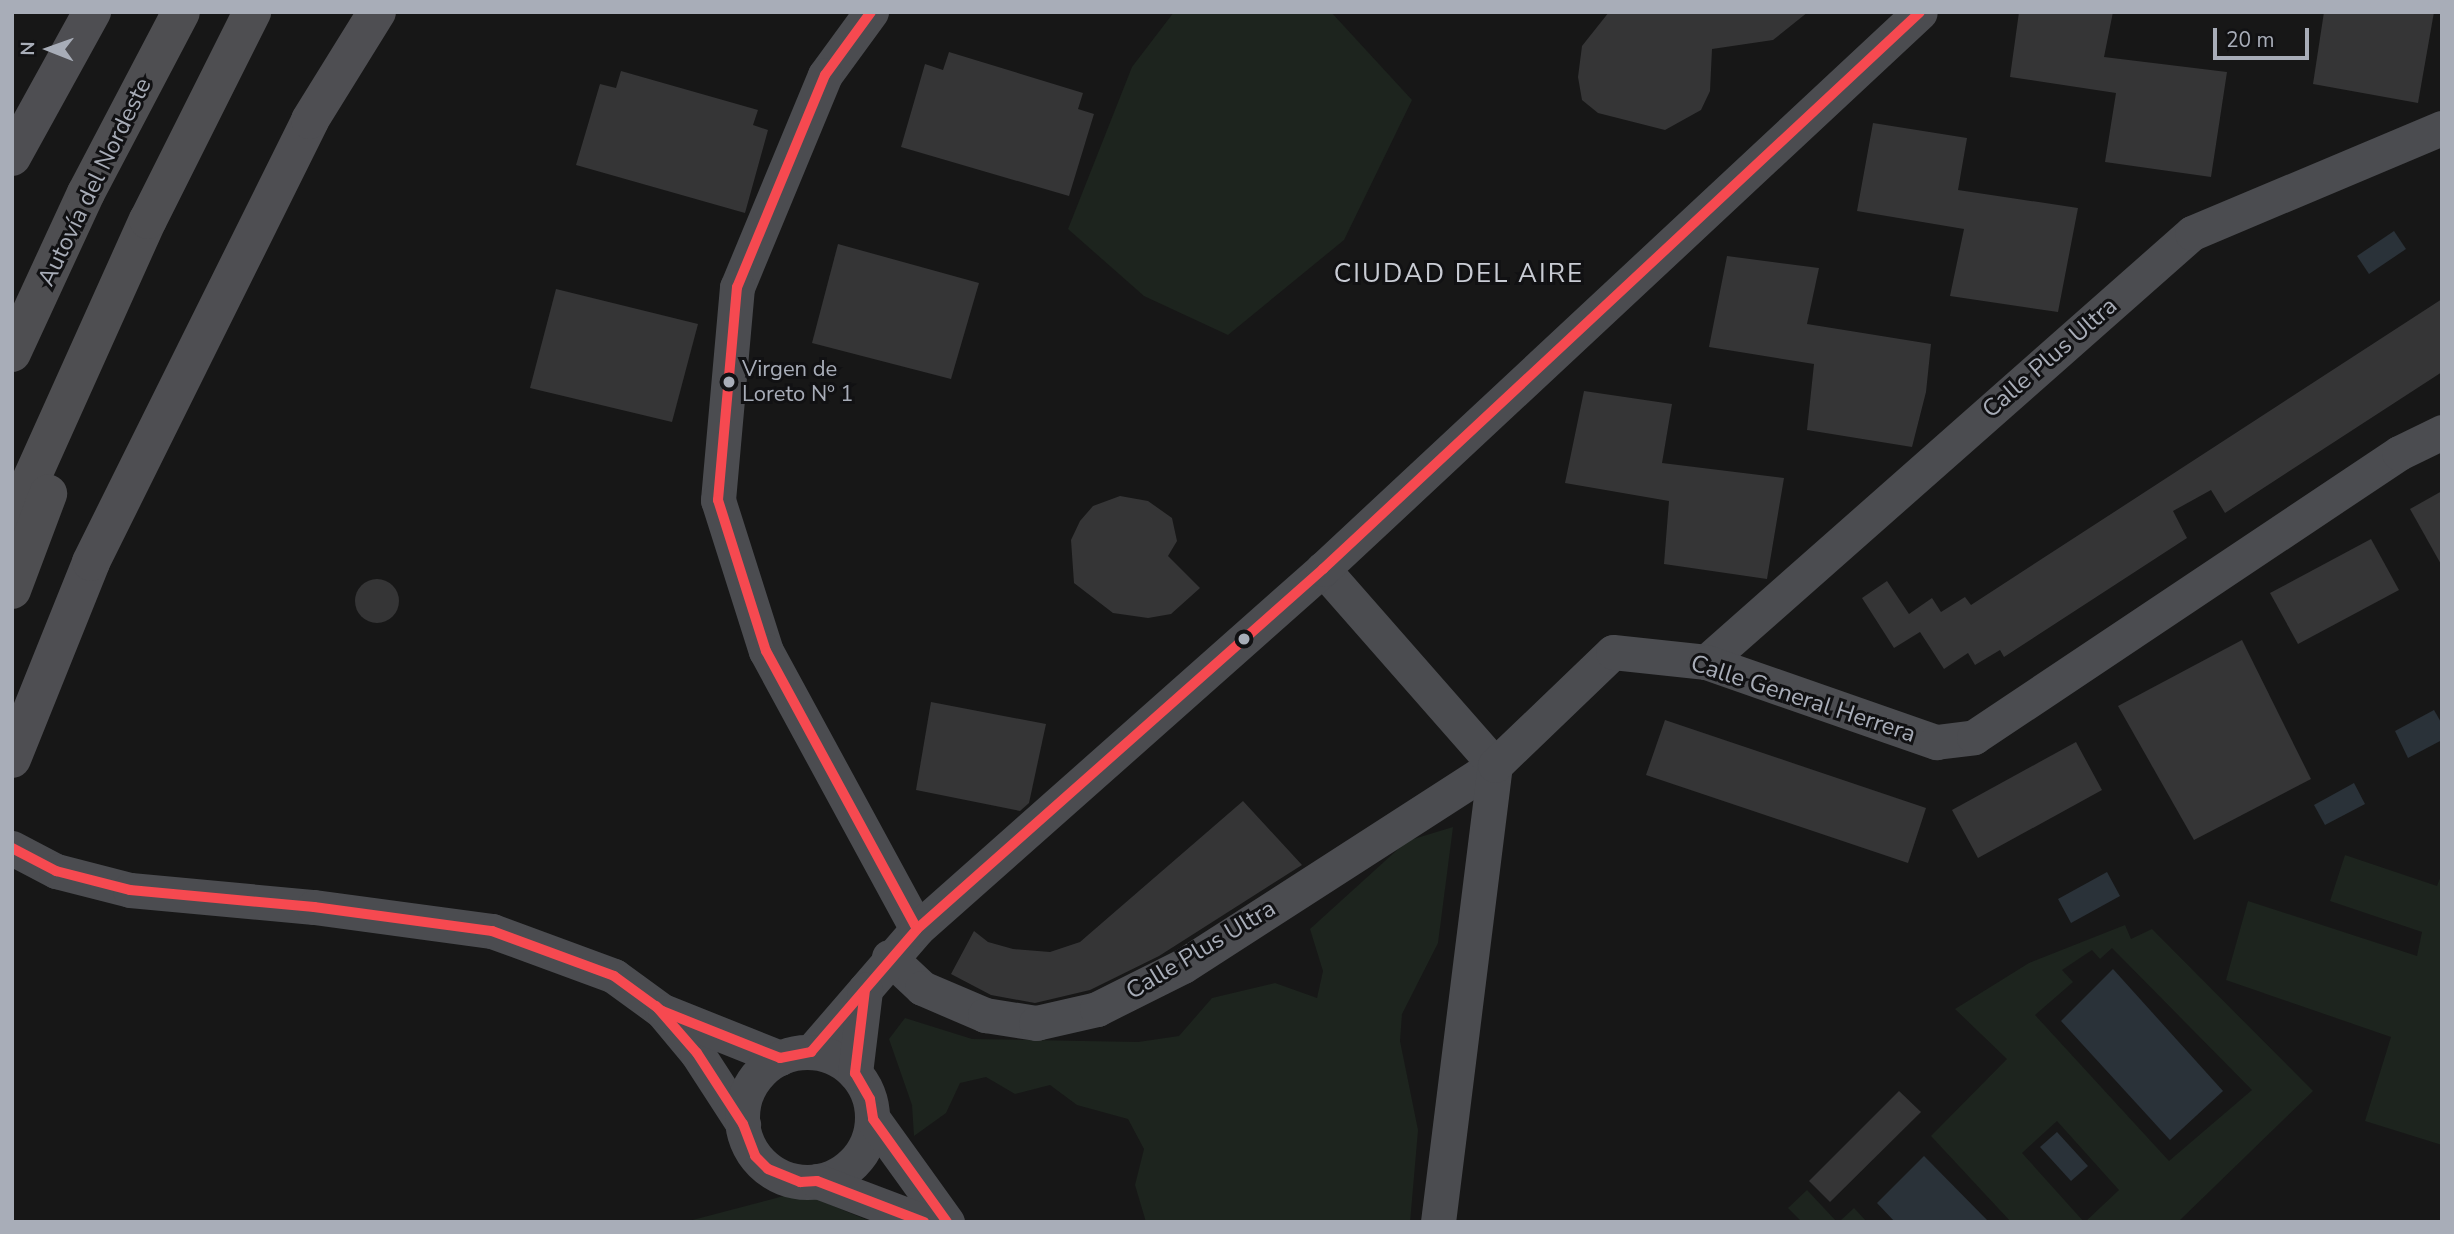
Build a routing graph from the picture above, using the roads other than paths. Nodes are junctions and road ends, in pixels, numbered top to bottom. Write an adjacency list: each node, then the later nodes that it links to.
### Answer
1 (92, 12): 8 (highway)
2 (181, 12): 10 (highway, Autovía del Nordeste)
3 (252, 12): 9 (highway)
4 (376, 12): 16 (highway)
5 (871, 12): 19 (street)
6 (1920, 12): 13 (street)
7 (2442, 128): 15 (street, Calle Plus Ultra)
8 (12, 158)
9 (148, 220): 12 (highway); 14 (highway)
10 (12, 353)
11 (2442, 432): 15 (street, Calle General Herrera)
12 (12, 522)
13 (1323, 569): 17 (street); 19 (street)
14 (12, 590)
15 (1706, 662): 17 (street, Calle General Herrera)
16 (12, 759)
17 (1495, 765): 20 (street, Calle Plus Ultra); 30 (street)
18 (12, 848): 22 (street)
19 (918, 929): 20 (street)
20 (889, 957): 21 (street)
21 (865, 990): 23 (street); 24 (street)
22 (662, 1011): 23 (street); 26 (street)
23 (796, 1055): 24 (street); 26 (street)
24 (855, 1073): 25 (street)
25 (873, 1119): 27 (street); 29 (street)
26 (743, 1124): 27 (street)
27 (817, 1181): 28 (street)
28 (925, 1222)
29 (947, 1222)
30 (1438, 1222)

